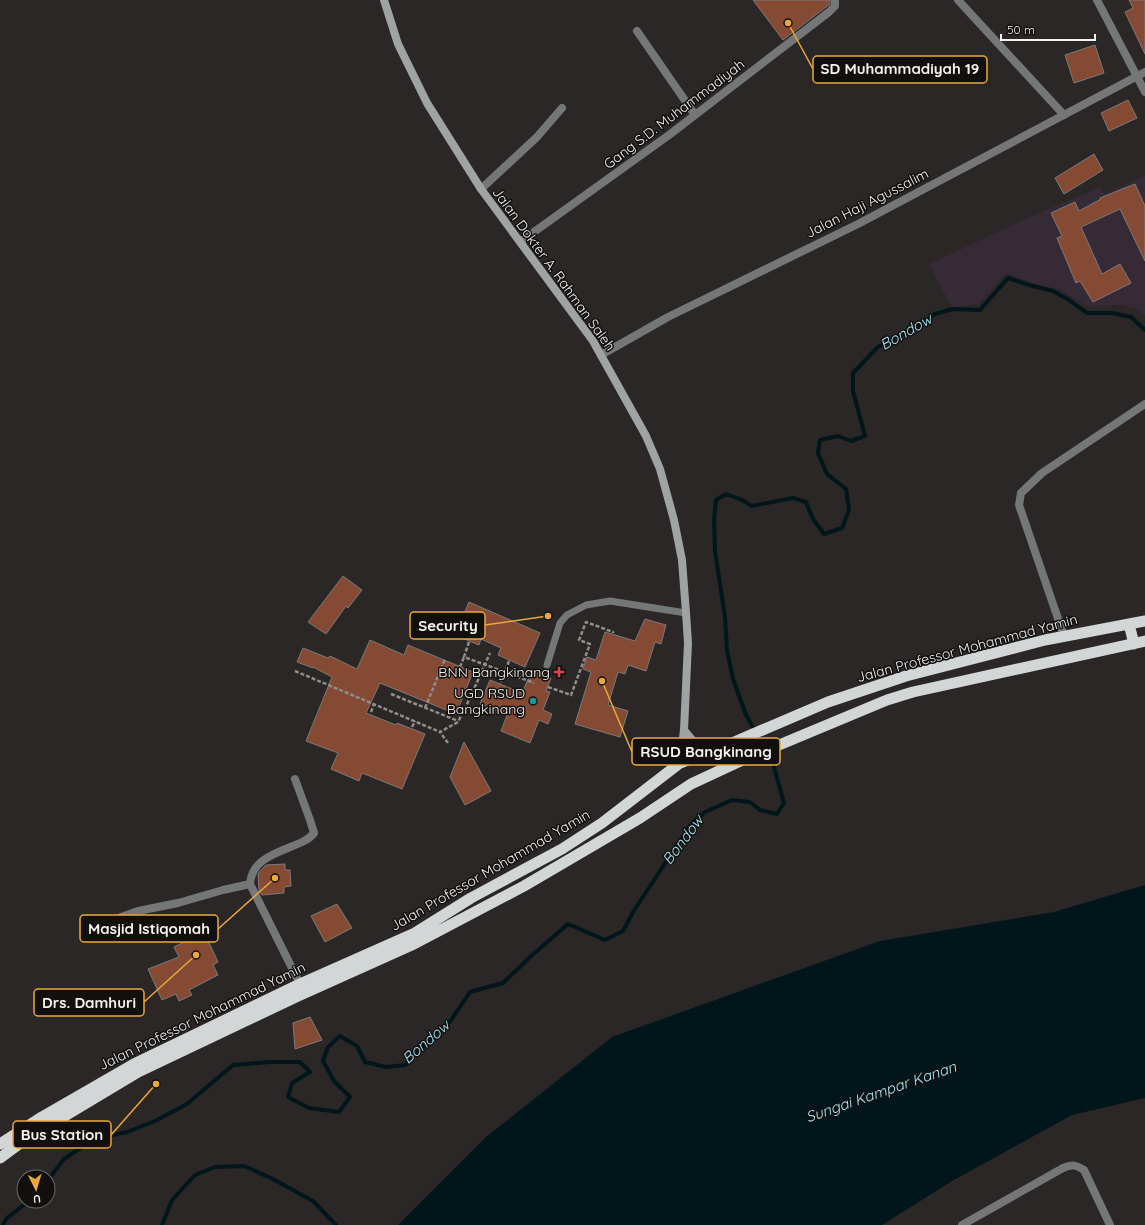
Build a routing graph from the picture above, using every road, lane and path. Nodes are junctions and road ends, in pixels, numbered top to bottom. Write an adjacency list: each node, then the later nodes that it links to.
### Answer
1 (384, 0): 11 (main road, Jalan Dokter A. Rahman Saleh)
2 (835, 0): 9 (street, Gang S.D. Muhammadiyah)
3 (958, 0): 10 (street)
4 (1097, 0): 6 (street)
5 (637, 31): 9 (street)
6 (1141, 74): 7 (street); 10 (street, Jalan Haji Agussalim)
7 (1145, 92)
8 (562, 108): 11 (street)
9 (695, 115): 12 (street, Gang S.D. Muhammadiyah)
10 (1064, 115): 13 (street, Jalan Haji Agussalim)
11 (481, 189): 12 (main road, Jalan Dokter A. Rahman Saleh)
12 (520, 242): 13 (main road, Jalan Dokter A. Rahman Saleh)
13 (601, 355): 15 (main road, Jalan Dokter A. Rahman Saleh)
14 (1145, 404): 19 (street)
15 (686, 613): 27 (lane); 41 (main road, Jalan Dokter A. Rahman Saleh)
16 (1145, 621): 17 (highway, Jalan Professor Mohammad Yamin)
17 (1128, 624): 19 (highway, Jalan Professor Mohammad Yamin); 21 (highway)
18 (613, 633): 33 (path)
19 (1064, 636): 44 (highway, Jalan Professor Mohammad Yamin)
20 (470, 642): 23 (path)
21 (1139, 643): 50 (highway, Jalan Professor Mohammad Yamin)
22 (490, 653): 26 (path)
23 (464, 657): 26 (path); 28 (path)
24 (445, 659): 36 (path)
25 (509, 661): 30 (path)
26 (484, 665): 30 (path); 39 (path)
27 (547, 665)
28 (460, 666)
29 (295, 671): 35 (path)
30 (505, 672): 31 (path); 32 (path)
31 (534, 683)
32 (500, 684)
33 (548, 687)
34 (391, 694): 36 (path)
35 (374, 704): 37 (path); 38 (path)
36 (425, 708): 39 (path)
37 (370, 712)
38 (415, 721): 40 (path); 42 (path)
39 (458, 722): 42 (path)
40 (412, 727)
41 (684, 730): 44 (main road); 45 (main road, Jalan Dokter A. Rahman Saleh)
42 (440, 732): 43 (path)
43 (448, 743)
44 (704, 754): 45 (highway, Jalan Professor Mohammad Yamin)
45 (680, 763): 49 (highway, Jalan Professor Mohammad Yamin)
46 (295, 778): 47 (street)
47 (250, 884): 48 (street); 49 (street)
48 (121, 917)
49 (300, 984): 50 (highway, Jalan Professor Mohammad Yamin)
50 (44, 1122): 51 (highway, Jalan Professor Mohammad Yamin); 52 (highway, Jalan Professor Mohammad Yamin)
51 (0, 1144)
52 (0, 1158)
53 (962, 1225): 54 (street)
54 (1110, 1225)

